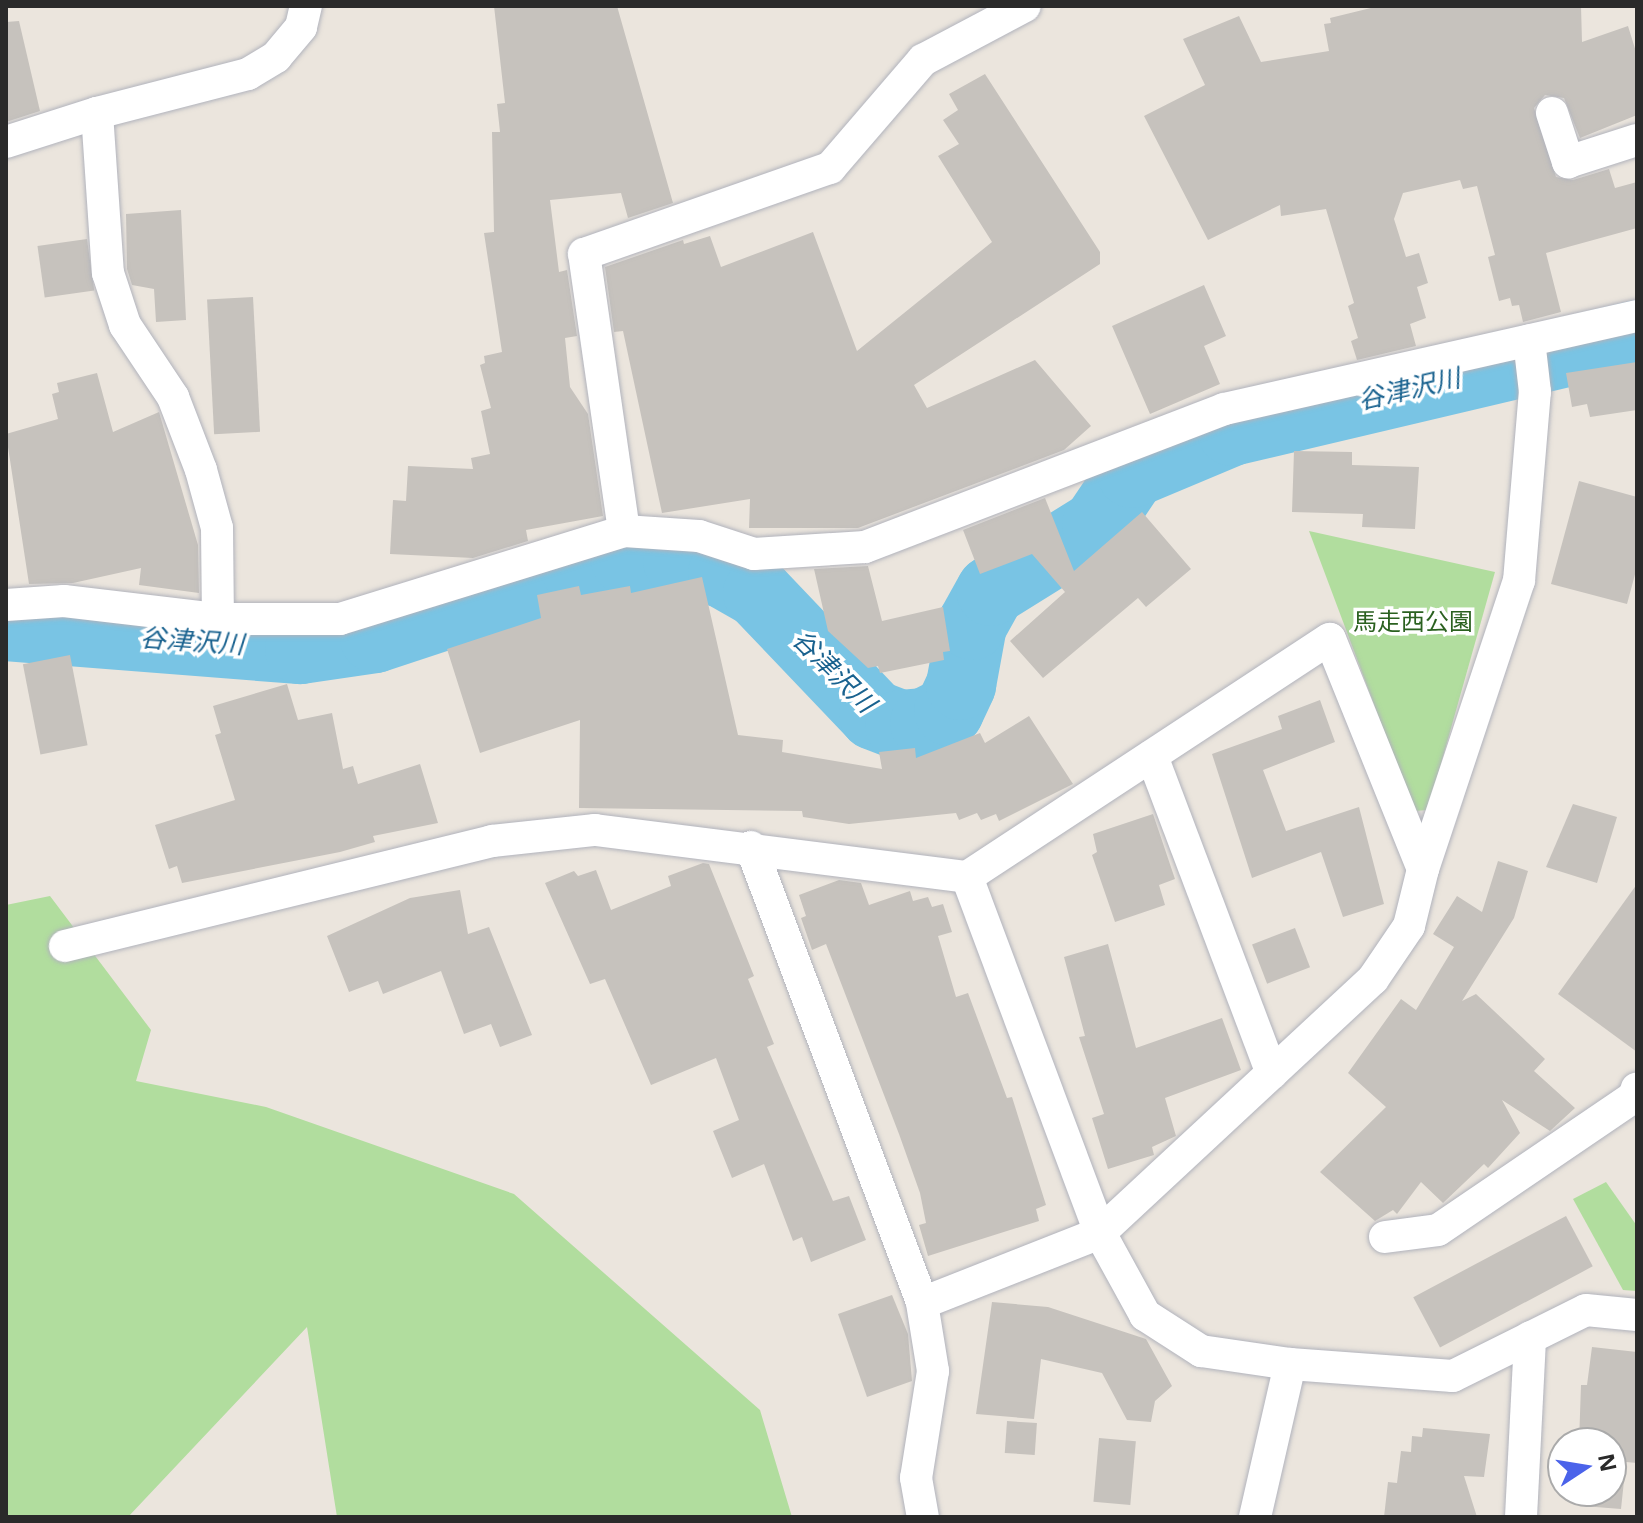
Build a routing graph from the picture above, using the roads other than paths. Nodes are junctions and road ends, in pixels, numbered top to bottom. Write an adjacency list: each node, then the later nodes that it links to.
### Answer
1 (306, 6): 3 (street)
2 (1025, 6): 9 (street)
3 (97, 113): 6 (street); 11 (street)
4 (1552, 113): 5 (street)
5 (1637, 140)
6 (6, 142)
7 (1637, 316): 8 (street)
8 (1529, 340): 9 (street); 14 (street)
9 (624, 531): 11 (street)
10 (6, 605): 11 (street)
11 (218, 619)
12 (1152, 756): 14 (street); 15 (street); 17 (street)
13 (751, 847): 15 (street); 16 (street); 21 (street)
14 (1423, 869): 17 (street)
15 (967, 877): 19 (street)
16 (65, 946)
17 (1272, 1073): 19 (street)
18 (1637, 1088): 20 (street)
19 (1100, 1233): 21 (street); 24 (street)
20 (1385, 1237)
21 (922, 1303): 25 (street)
22 (1637, 1315): 23 (street)
23 (1530, 1337): 24 (street); 27 (street)
24 (1290, 1364): 26 (street)
25 (923, 1517)
26 (1255, 1517)
27 (1521, 1517)

